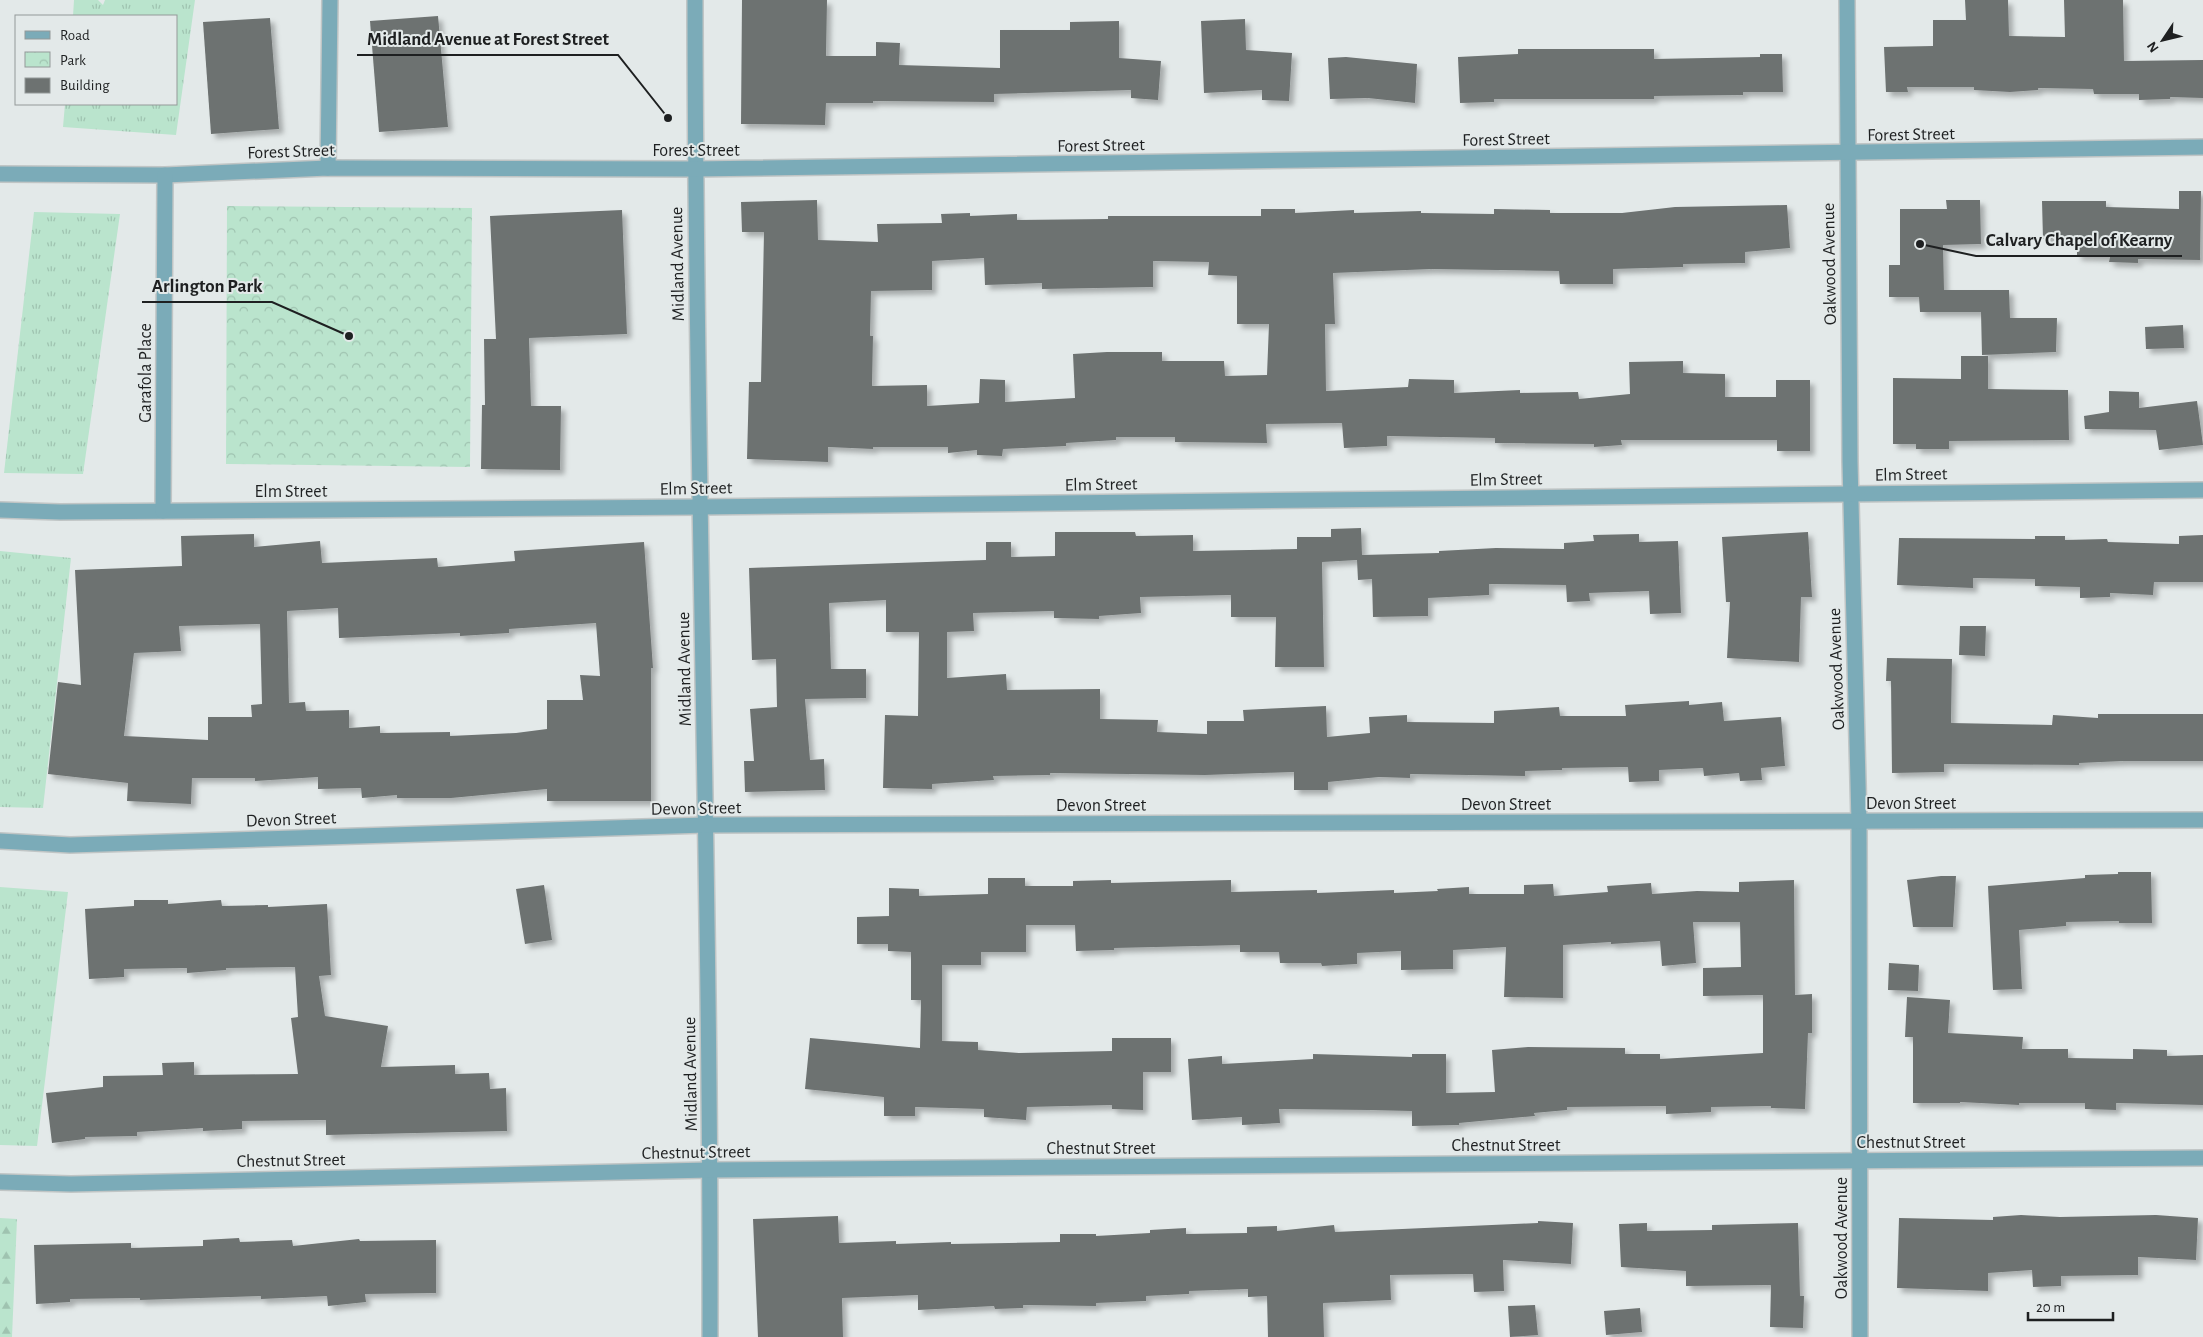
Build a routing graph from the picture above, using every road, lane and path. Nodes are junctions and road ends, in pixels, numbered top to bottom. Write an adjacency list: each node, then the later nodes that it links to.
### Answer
1 (330, 0): 6 (street)
2 (695, 0): 7 (street, Midland Avenue)
3 (1847, 0): 5 (street, Oakwood Avenue)
4 (2203, 147): 5 (street, Forest Street)
5 (1846, 154): 7 (street, Forest Street); 11 (street, Oakwood Avenue)
6 (328, 168): 7 (street, Forest Street); 9 (street, Forest Street)
7 (695, 169): 12 (street, Midland Avenue)
8 (0, 174): 9 (street, Forest Street)
9 (165, 175): 14 (street, Garafola Place)
10 (2203, 490): 11 (street, Elm Street)
11 (1850, 494): 12 (street, Elm Street); 16 (street, Oakwood Avenue)
12 (700, 507): 14 (street, Elm Street); 17 (street, Midland Avenue)
13 (0, 510): 14 (street, Elm Street)
14 (163, 511)
15 (2203, 820): 16 (street, Devon Street)
16 (1859, 822): 17 (street, Devon Street); 20 (street, Oakwood Avenue)
17 (705, 825): 18 (street, Devon Street); 21 (street, Midland Avenue)
18 (0, 841)
19 (2203, 1158): 20 (street, Chestnut Street)
20 (1860, 1161): 21 (street, Chestnut Street); 24 (street, Oakwood Avenue)
21 (710, 1170): 22 (street, Chestnut Street); 23 (street, Midland Avenue)
22 (0, 1182)
23 (710, 1337)
24 (1860, 1337)

